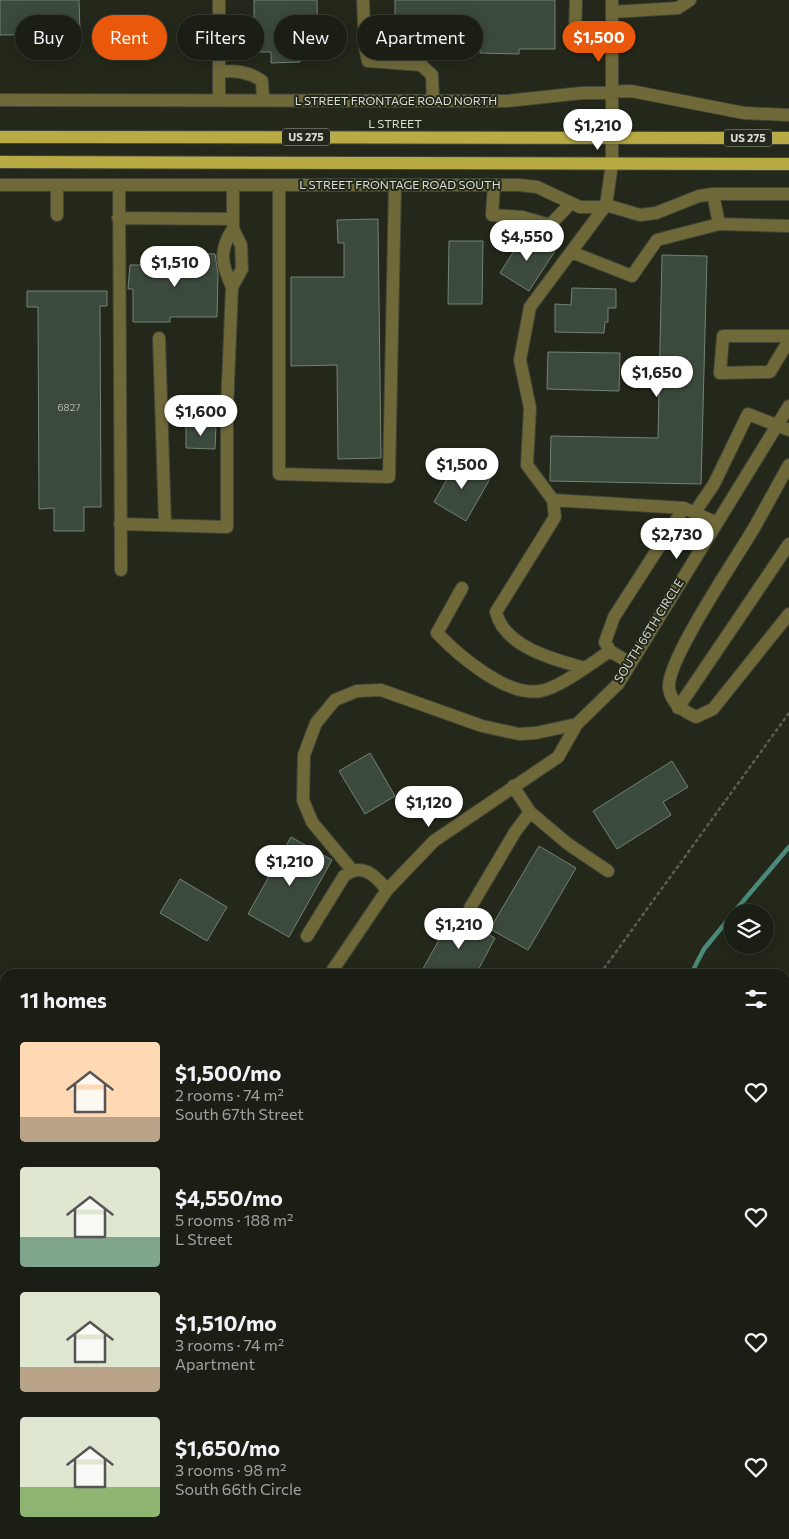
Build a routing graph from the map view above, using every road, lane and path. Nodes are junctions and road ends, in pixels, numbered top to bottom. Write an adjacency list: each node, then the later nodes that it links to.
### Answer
1 (219, 0): 7 (street)
2 (363, 0): 12 (street)
3 (576, 0): 6 (street)
4 (690, 0): 5 (street)
5 (612, 6): 6 (street)
6 (612, 37): 8 (street)
7 (219, 71): 9 (street); 11 (street)
8 (612, 92): 12 (street, L STREET FRONTAGE ROAD NORTH); 13 (street, L STREET FRONTAGE ROAD NORTH); 15 (street)
9 (219, 99): 10 (street, L STREET FRONTAGE ROAD NORTH); 11 (street, L STREET FRONTAGE ROAD NORTH)
10 (0, 100)
11 (263, 100): 12 (street, L STREET FRONTAGE ROAD NORTH)
12 (433, 101)
13 (789, 115)
14 (0, 137): 15 (main road, L STREET / US 275)
15 (612, 138): 16 (main road, L STREET / US 275); 18 (street)
16 (789, 138)
17 (0, 162): 18 (main road, US 275)
18 (612, 164): 19 (main road, US 275); 30 (street)
19 (789, 164)
20 (0, 185): 21 (street, L STREET FRONTAGE ROAD SOUTH)
21 (56, 185): 22 (street, L STREET FRONTAGE ROAD SOUTH); 31 (street)
22 (119, 185): 23 (street, L STREET FRONTAGE ROAD SOUTH); 32 (street)
23 (233, 185): 24 (street, L STREET FRONTAGE ROAD SOUTH); 33 (street)
24 (279, 185): 25 (street, L STREET FRONTAGE ROAD SOUTH); 25 (street)
25 (396, 185): 26 (street, L STREET FRONTAGE ROAD SOUTH)
26 (494, 185): 29 (street, L STREET FRONTAGE ROAD SOUTH); 29 (street)
27 (713, 194): 28 (street, L STREET FRONTAGE ROAD SOUTH); 30 (street, L STREET FRONTAGE ROAD SOUTH); 34 (street)
28 (789, 194)
29 (571, 204): 30 (street, L STREET FRONTAGE ROAD SOUTH)
30 (606, 205): 36 (street)
31 (57, 215)
32 (118, 218): 33 (street); 49 (street)
33 (232, 224): 37 (street); 37 (street)
34 (718, 224): 35 (street); 36 (street)
35 (789, 226)
36 (571, 252): 46 (street)
37 (232, 287): 42 (street)
38 (159, 338): 41 (street)
39 (789, 338): 39 (street)
40 (789, 406): 43 (street, SOUTH 66TH CIRCLE)
41 (161, 408): 42 (street); 50 (street)
42 (227, 408): 50 (street)
43 (776, 426): 44 (street); 47 (street); 48 (street, SOUTH 66TH CIRCLE)
44 (789, 430)
45 (789, 464): 58 (street)
46 (553, 500): 47 (street); 57 (street)
47 (689, 510): 48 (street); 55 (street)
48 (717, 523): 56 (street, SOUTH 66TH CIRCLE)
49 (120, 524): 50 (street); 52 (street)
50 (165, 525)
51 (789, 544): 58 (street)
52 (121, 570)
53 (462, 588): 57 (street)
54 (789, 614): 58 (street)
55 (610, 651): 56 (street); 57 (street)
56 (630, 663): 60 (street, SOUTH 66TH CIRCLE)
57 (585, 668)
58 (678, 708)
59 (789, 713): 69 (path)
60 (577, 724): 61 (street, SOUTH 66TH CIRCLE); 63 (street)
61 (513, 786): 62 (street); 65 (street, SOUTH 66TH CIRCLE)
62 (530, 812): 64 (street); 66 (street)
63 (352, 870): 65 (street); 67 (street)
64 (608, 871)
65 (387, 890): 68 (street, SOUTH 66TH CIRCLE)
66 (470, 908)
67 (308, 936)
68 (333, 969)
69 (604, 969)

